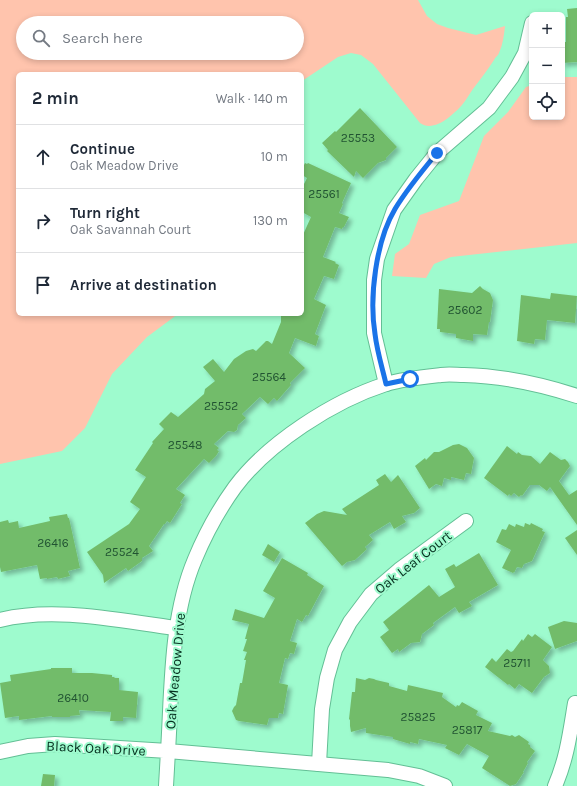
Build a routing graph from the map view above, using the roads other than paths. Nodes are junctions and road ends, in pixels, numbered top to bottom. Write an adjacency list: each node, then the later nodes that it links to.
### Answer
1 (529, 35): 2 (street)
2 (386, 384): 3 (street, Oak Meadow Drive); 6 (street, Oak Meadow Drive)
3 (577, 396)
4 (466, 521): 10 (street, Oak Leaf Court)
5 (0, 620): 6 (street)
6 (176, 628): 8 (street, Oak Meadow Drive)
7 (575, 704): 13 (street)
8 (168, 751): 9 (street, Black Oak Drive); 10 (street); 11 (street, Oak Meadow Drive)
9 (0, 752)
10 (319, 764): 12 (street)
11 (166, 786)
12 (445, 786)
13 (555, 786)

